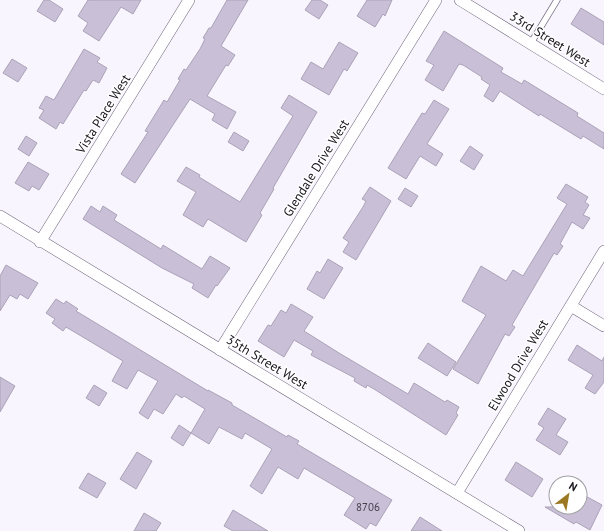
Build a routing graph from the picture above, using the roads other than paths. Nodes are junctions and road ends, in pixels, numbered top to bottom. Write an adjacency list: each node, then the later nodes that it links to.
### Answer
1 (189, 0): 8 (street, Vista Place West)
2 (436, 0): 12 (street, Glendale Drive West)
3 (460, 0): 5 (street, 33rd Street West)
4 (557, 0): 5 (lane)
5 (531, 43): 6 (street, 33rd Street West)
6 (604, 89)
7 (0, 216): 8 (street, 35th Street West)
8 (40, 242): 12 (street, 35th Street West)
9 (604, 251): 10 (street, Elwood Drive West)
10 (571, 306): 11 (street); 13 (street, Elwood Drive West)
11 (604, 326)
12 (220, 350): 13 (street, 35th Street West)
13 (457, 494): 14 (street, 35th Street West)
14 (519, 531)

